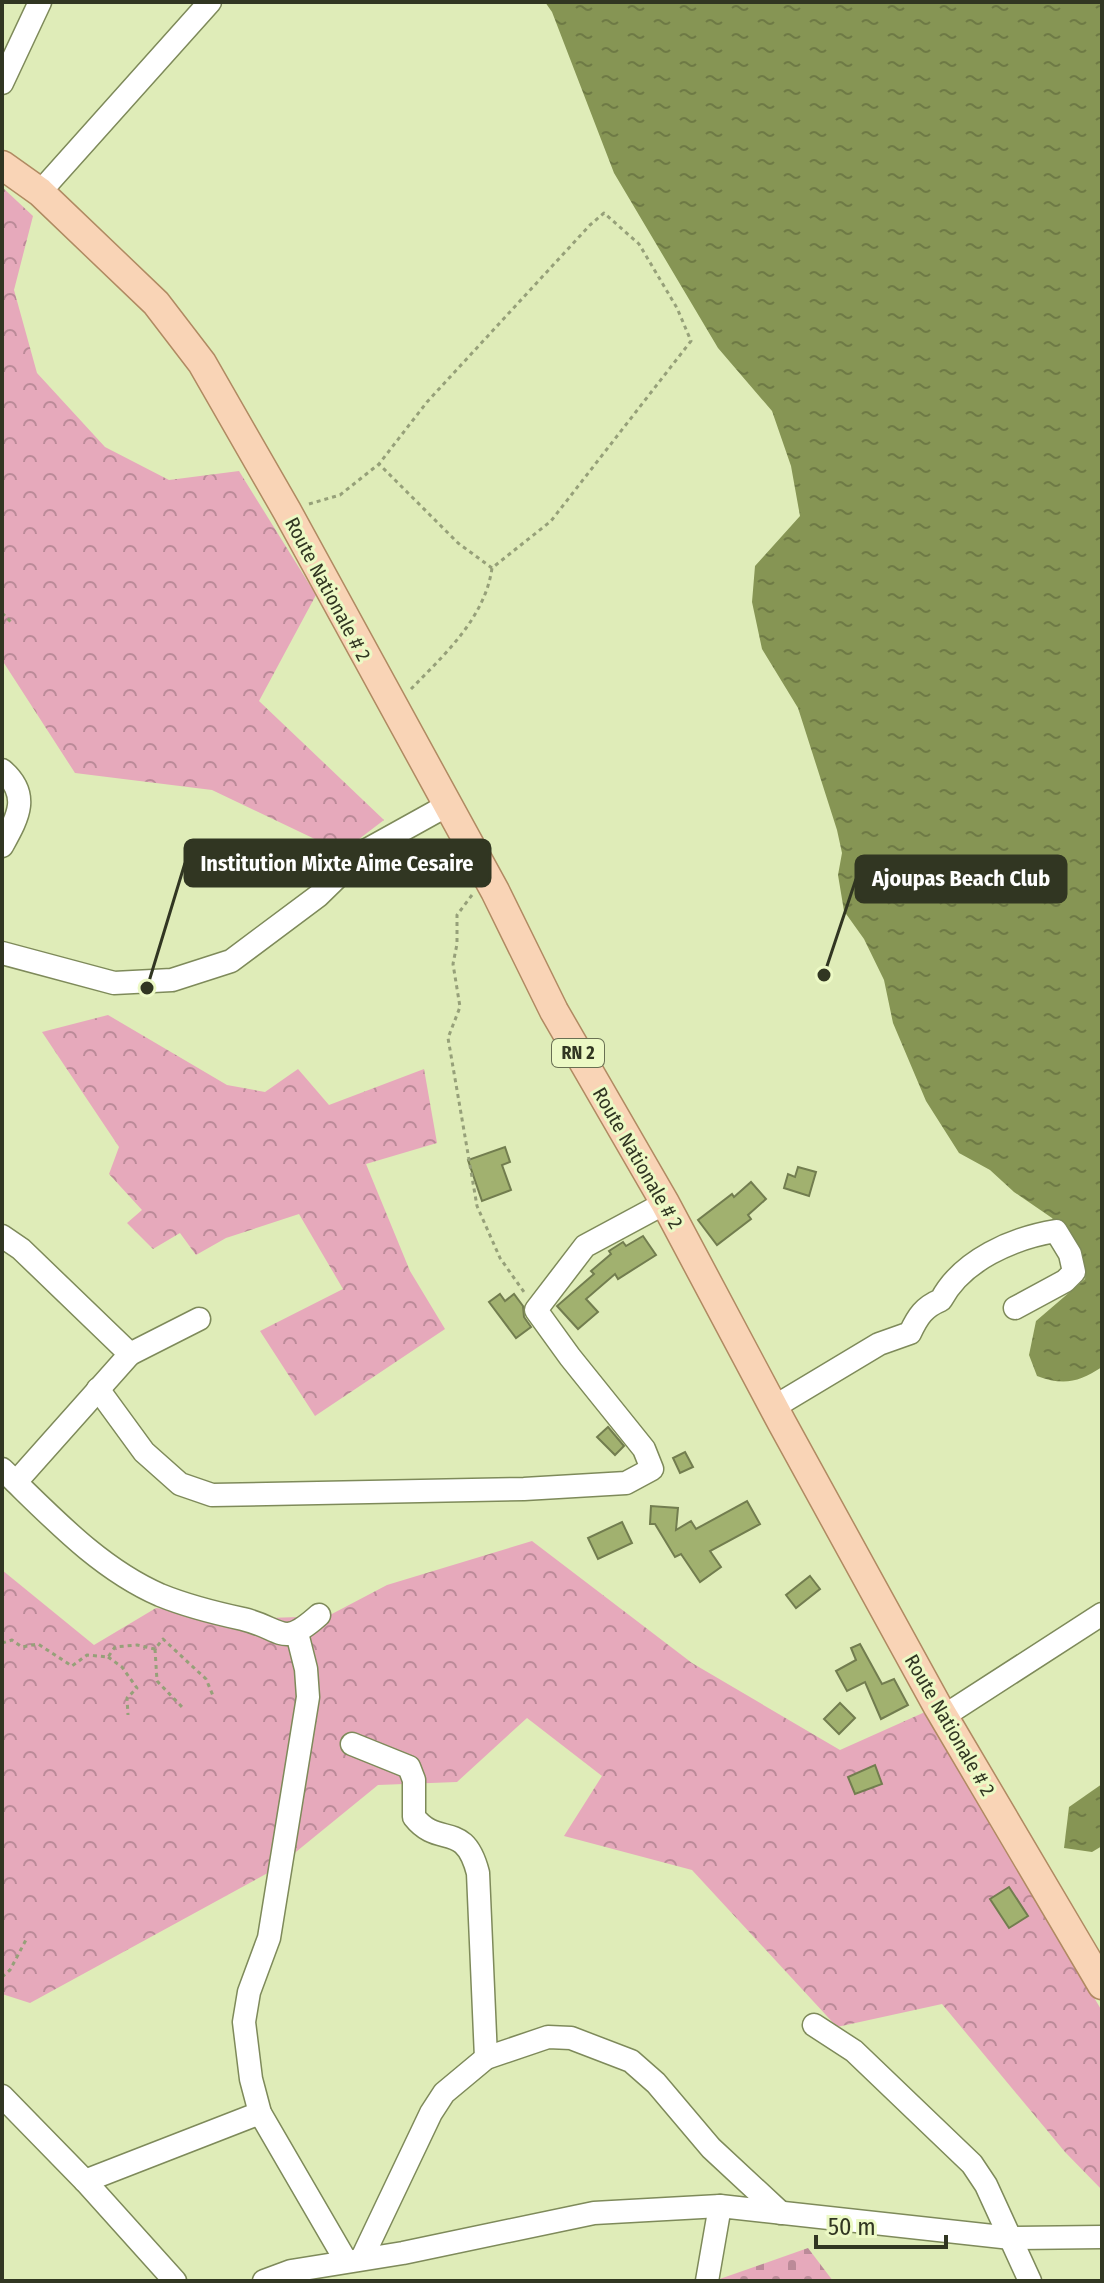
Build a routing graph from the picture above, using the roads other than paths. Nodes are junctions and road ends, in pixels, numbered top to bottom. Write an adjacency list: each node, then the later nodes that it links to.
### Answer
1 (40, 2): 3 (street)
2 (210, 2): 5 (street)
3 (2, 83)
4 (2, 165): 5 (main road, Route Nationale # 2 / RN 2)
5 (40, 192): 7 (main road, Route Nationale # 2 / RN 2)
6 (2, 770): 8 (street)
7 (446, 806): 9 (street); 10 (main road, Route Nationale # 2 / RN 2)
8 (2, 846)
9 (2, 953)
10 (665, 1203): 15 (street); 16 (main road, Route Nationale # 2 / RN 2)
11 (2, 1236): 14 (street)
12 (1015, 1308): 16 (street)
13 (199, 1319): 14 (street)
14 (130, 1354): 15 (street)
15 (98, 1389): 17 (street)
16 (774, 1407): 21 (main road, Route Nationale # 2 / RN 2)
17 (9, 1476): 20 (street)
18 (1102, 1614): 21 (street)
19 (319, 1615): 20 (street)
20 (297, 1633): 27 (street)
21 (944, 1716): 23 (main road, Route Nationale # 2 / RN 2)
22 (352, 1744): 25 (street)
23 (1102, 1985)
24 (814, 2025): 32 (street)
25 (486, 2058): 30 (street); 33 (street)
26 (2, 2096): 28 (street)
27 (260, 2113): 28 (street); 33 (street)
28 (85, 2181): 34 (street)
29 (720, 2206): 30 (street); 33 (street); 36 (street)
30 (781, 2213): 32 (street)
31 (1102, 2237): 32 (street)
32 (1011, 2238): 37 (street)
33 (354, 2259): 35 (street)
34 (175, 2281)
35 (264, 2281)
36 (707, 2281)
37 (1030, 2281)

